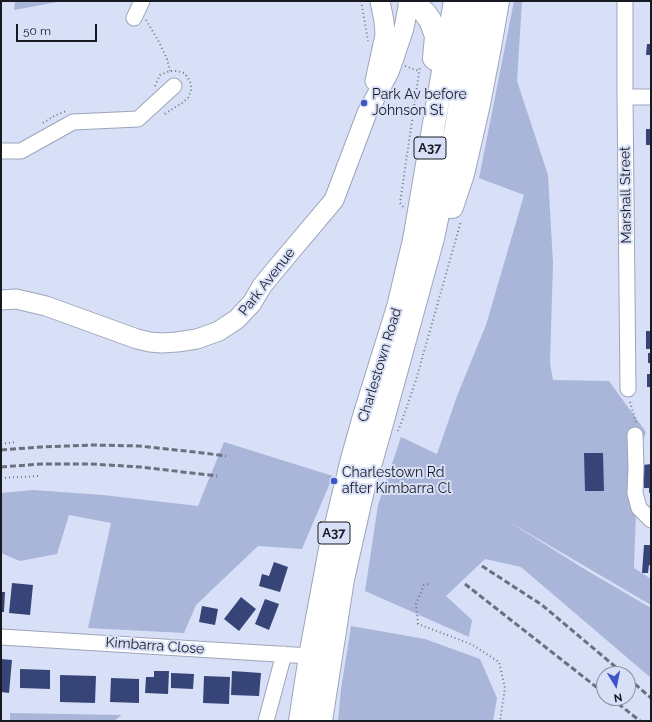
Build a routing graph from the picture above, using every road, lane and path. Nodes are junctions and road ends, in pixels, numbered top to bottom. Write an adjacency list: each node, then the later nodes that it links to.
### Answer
1 (361, 1): 12 (path)
2 (380, 1): 22 (main road, Park Avenue)
3 (392, 1): 4 (main road)
4 (404, 1)
5 (408, 1): 22 (main road, Park Avenue)
6 (412, 1): 18 (highway)
7 (455, 1): 18 (highway, A37)
8 (498, 1): 13 (highway)
9 (625, 1): 20 (street, Marshall Street)
10 (475, 6): 13 (street); 25 (highway, A37)
11 (137, 11): 16 (path)
12 (369, 43)
13 (490, 47): 25 (highway)
14 (420, 63): 17 (path)
15 (404, 66): 17 (path)
16 (170, 71)
17 (419, 71): 24 (path)
18 (442, 73): 38 (highway, Charlestown Road / A37)
19 (174, 86): 23 (street)
20 (625, 97): 21 (street); 27 (street, Marshall Street)
21 (651, 97)
22 (367, 113): 26 (main road, Park Avenue)
23 (1, 151)
24 (400, 203)
25 (433, 238): 34 (highway, Charlestown Road / A37)
26 (1, 300)
27 (628, 389): 28 (path)
28 (635, 435): 33 (street)
29 (16, 442): 30 (path)
30 (1, 444)
31 (39, 476): 32 (path)
32 (1, 478)
33 (651, 520)
34 (343, 579): 38 (street, Charlestown Road); 42 (highway, Charlestown Road / A37)
35 (428, 584): 43 (path)
36 (1, 636): 37 (street, Kimbarra Close)
37 (284, 654): 38 (street, Kimbarra Close); 39 (street)
38 (310, 656): 40 (highway, Charlestown Road / A37); 41 (street, Charlestown Road)
39 (266, 721)
40 (300, 721)
41 (313, 721)
42 (321, 721)
43 (500, 721)

